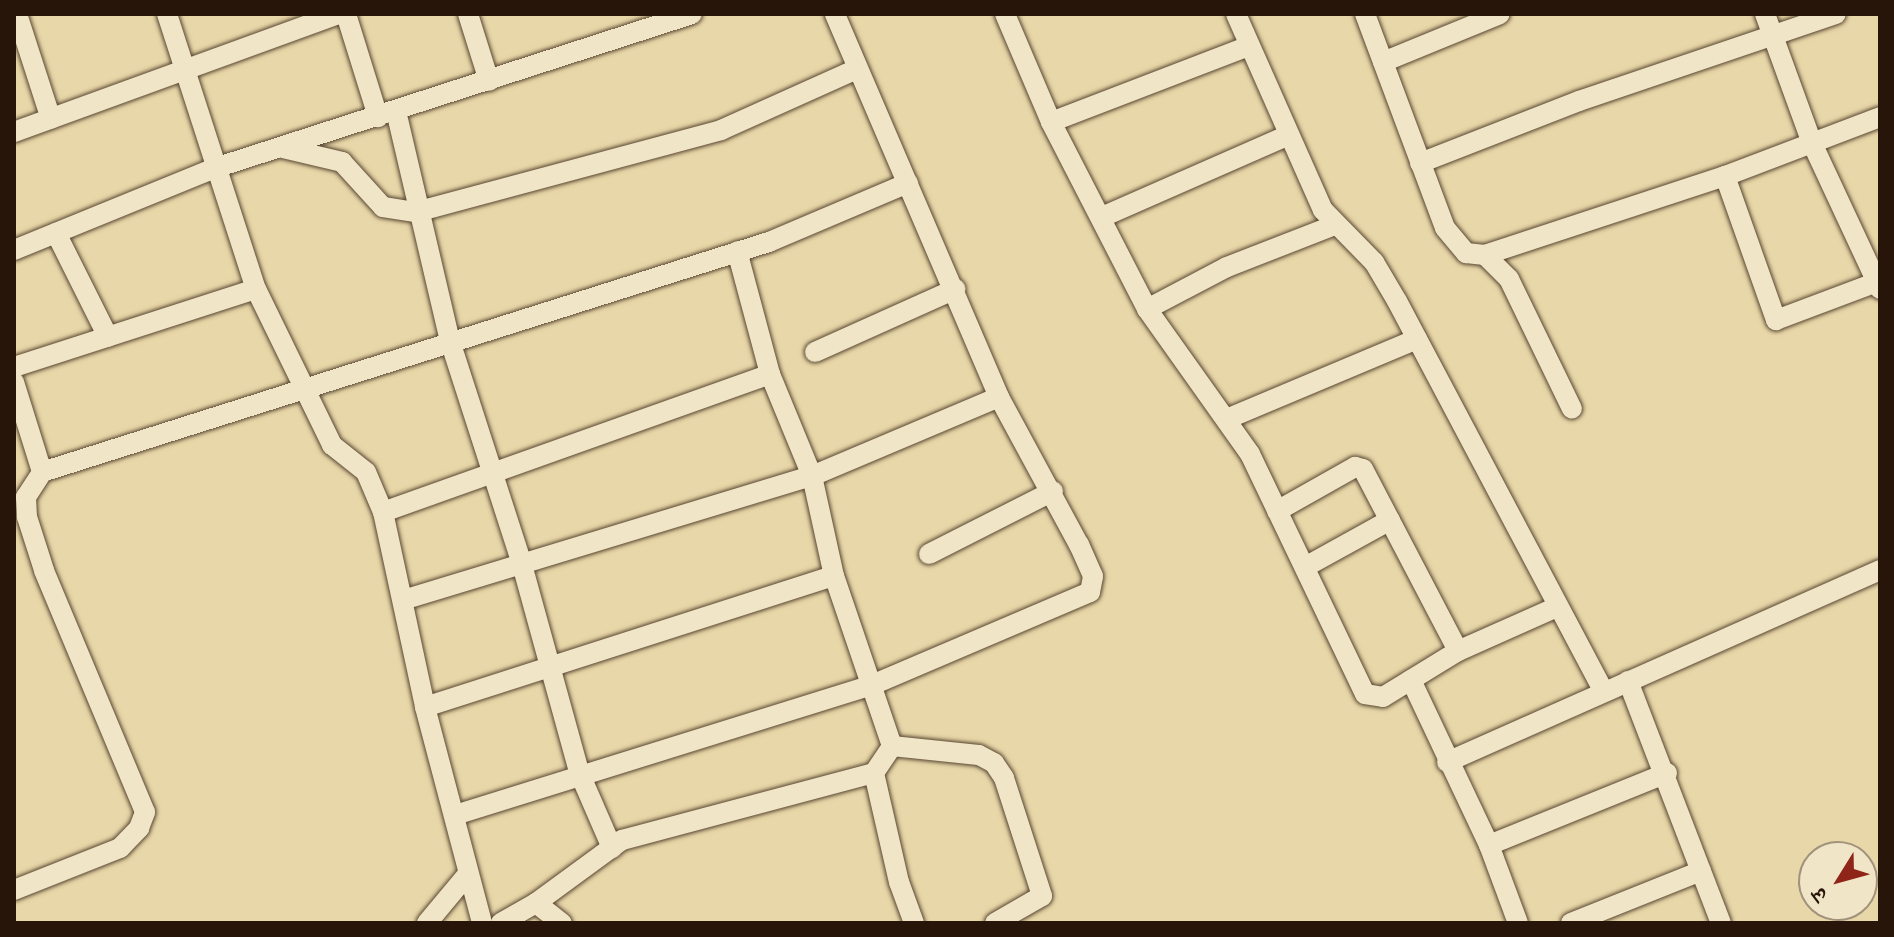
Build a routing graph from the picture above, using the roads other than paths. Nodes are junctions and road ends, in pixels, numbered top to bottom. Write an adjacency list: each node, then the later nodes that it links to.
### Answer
1 (167, 14): 17 (street)
2 (338, 14): 17 (street)
3 (346, 14): 19 (street)
4 (468, 14): 18 (street)
5 (692, 14): 18 (street)
6 (835, 14): 16 (street)
7 (1005, 14): 22 (street)
8 (1236, 14): 14 (street)
9 (1365, 14): 15 (street)
10 (1500, 14): 15 (street)
11 (1836, 14): 13 (street)
12 (20, 17): 21 (street)
13 (1768, 24): 25 (street); 27 (street)
14 (1249, 46): 22 (street); 24 (street)
15 (1383, 62): 27 (street)
16 (857, 69): 30 (street); 31 (street)
17 (184, 70): 21 (street); 28 (street)
18 (489, 81): 19 (street)
19 (387, 114): 26 (street); 31 (street)
20 (1880, 117): 25 (street)
21 (51, 119): 23 (street)
22 (1051, 122): 32 (street)
23 (14, 132)
24 (1289, 135): 32 (street); 33 (street)
25 (1812, 143): 29 (street); 38 (street)
26 (281, 148): 28 (street); 31 (street)
27 (1420, 163): 37 (street)
28 (215, 168): 34 (street); 39 (street)
29 (1725, 176): 37 (street); 38 (street)
30 (908, 183): 36 (street); 40 (street)
31 (416, 212): 44 (street)
32 (1102, 217): 41 (street)
33 (1335, 225): 41 (street); 43 (street)
34 (56, 233): 35 (street); 42 (street)
35 (14, 250)
36 (737, 251): 44 (street); 47 (street)
37 (1485, 255): 51 (street)
38 (1878, 285)
39 (256, 289): 42 (street); 49 (street)
40 (955, 289): 45 (street); 50 (street)
41 (1147, 309): 52 (street)
42 (108, 337): 46 (street)
43 (1417, 339): 52 (street); 66 (street)
44 (450, 341): 49 (street); 54 (street)
45 (815, 352)
46 (14, 367)
47 (770, 374): 54 (street); 55 (street)
48 (14, 382): 53 (street)
49 (308, 389): 53 (street); 58 (street)
50 (999, 397): 55 (street); 56 (street)
51 (1572, 409)
52 (1229, 418): 57 (street)
53 (42, 472): 84 (street)
54 (493, 476): 58 (street); 61 (street)
55 (812, 476): 61 (street); 64 (street)
56 (1053, 491): 60 (street); 71 (street)
57 (1277, 511): 59 (street); 62 (street)
58 (383, 512): 65 (street)
59 (1390, 520): 62 (street); 67 (street)
60 (929, 554)
61 (521, 561): 65 (street); 68 (street)
62 (1305, 567): 69 (street)
63 (1880, 570): 70 (street)
64 (834, 576): 68 (street); 71 (street)
65 (403, 600): 73 (street)
66 (1557, 607): 67 (street); 72 (street)
67 (1458, 651): 69 (street)
68 (551, 669): 73 (street); 76 (street)
69 (1411, 680): 75 (street)
70 (1628, 681): 72 (street); 78 (street)
71 (872, 685): 74 (street); 76 (street)
72 (1604, 692): 75 (street)
73 (425, 707): 79 (street)
74 (892, 746): 77 (street); 91 (street)
75 (1447, 762): 80 (street)
76 (579, 772): 79 (street); 81 (street)
77 (874, 773): 81 (street); 90 (street)
78 (1667, 773): 80 (street); 82 (street)
79 (455, 815): 83 (street)
80 (1489, 845): 92 (street)
81 (612, 848): 85 (street)
82 (1701, 871): 93 (street); 94 (street)
83 (467, 875): 86 (street); 87 (street)
84 (14, 890)
85 (536, 903): 88 (street); 89 (street)
86 (427, 923)
87 (482, 923)
88 (501, 923)
89 (562, 923)
90 (914, 923)
91 (995, 923)
92 (1518, 923)
93 (1571, 923)
94 (1721, 923)

